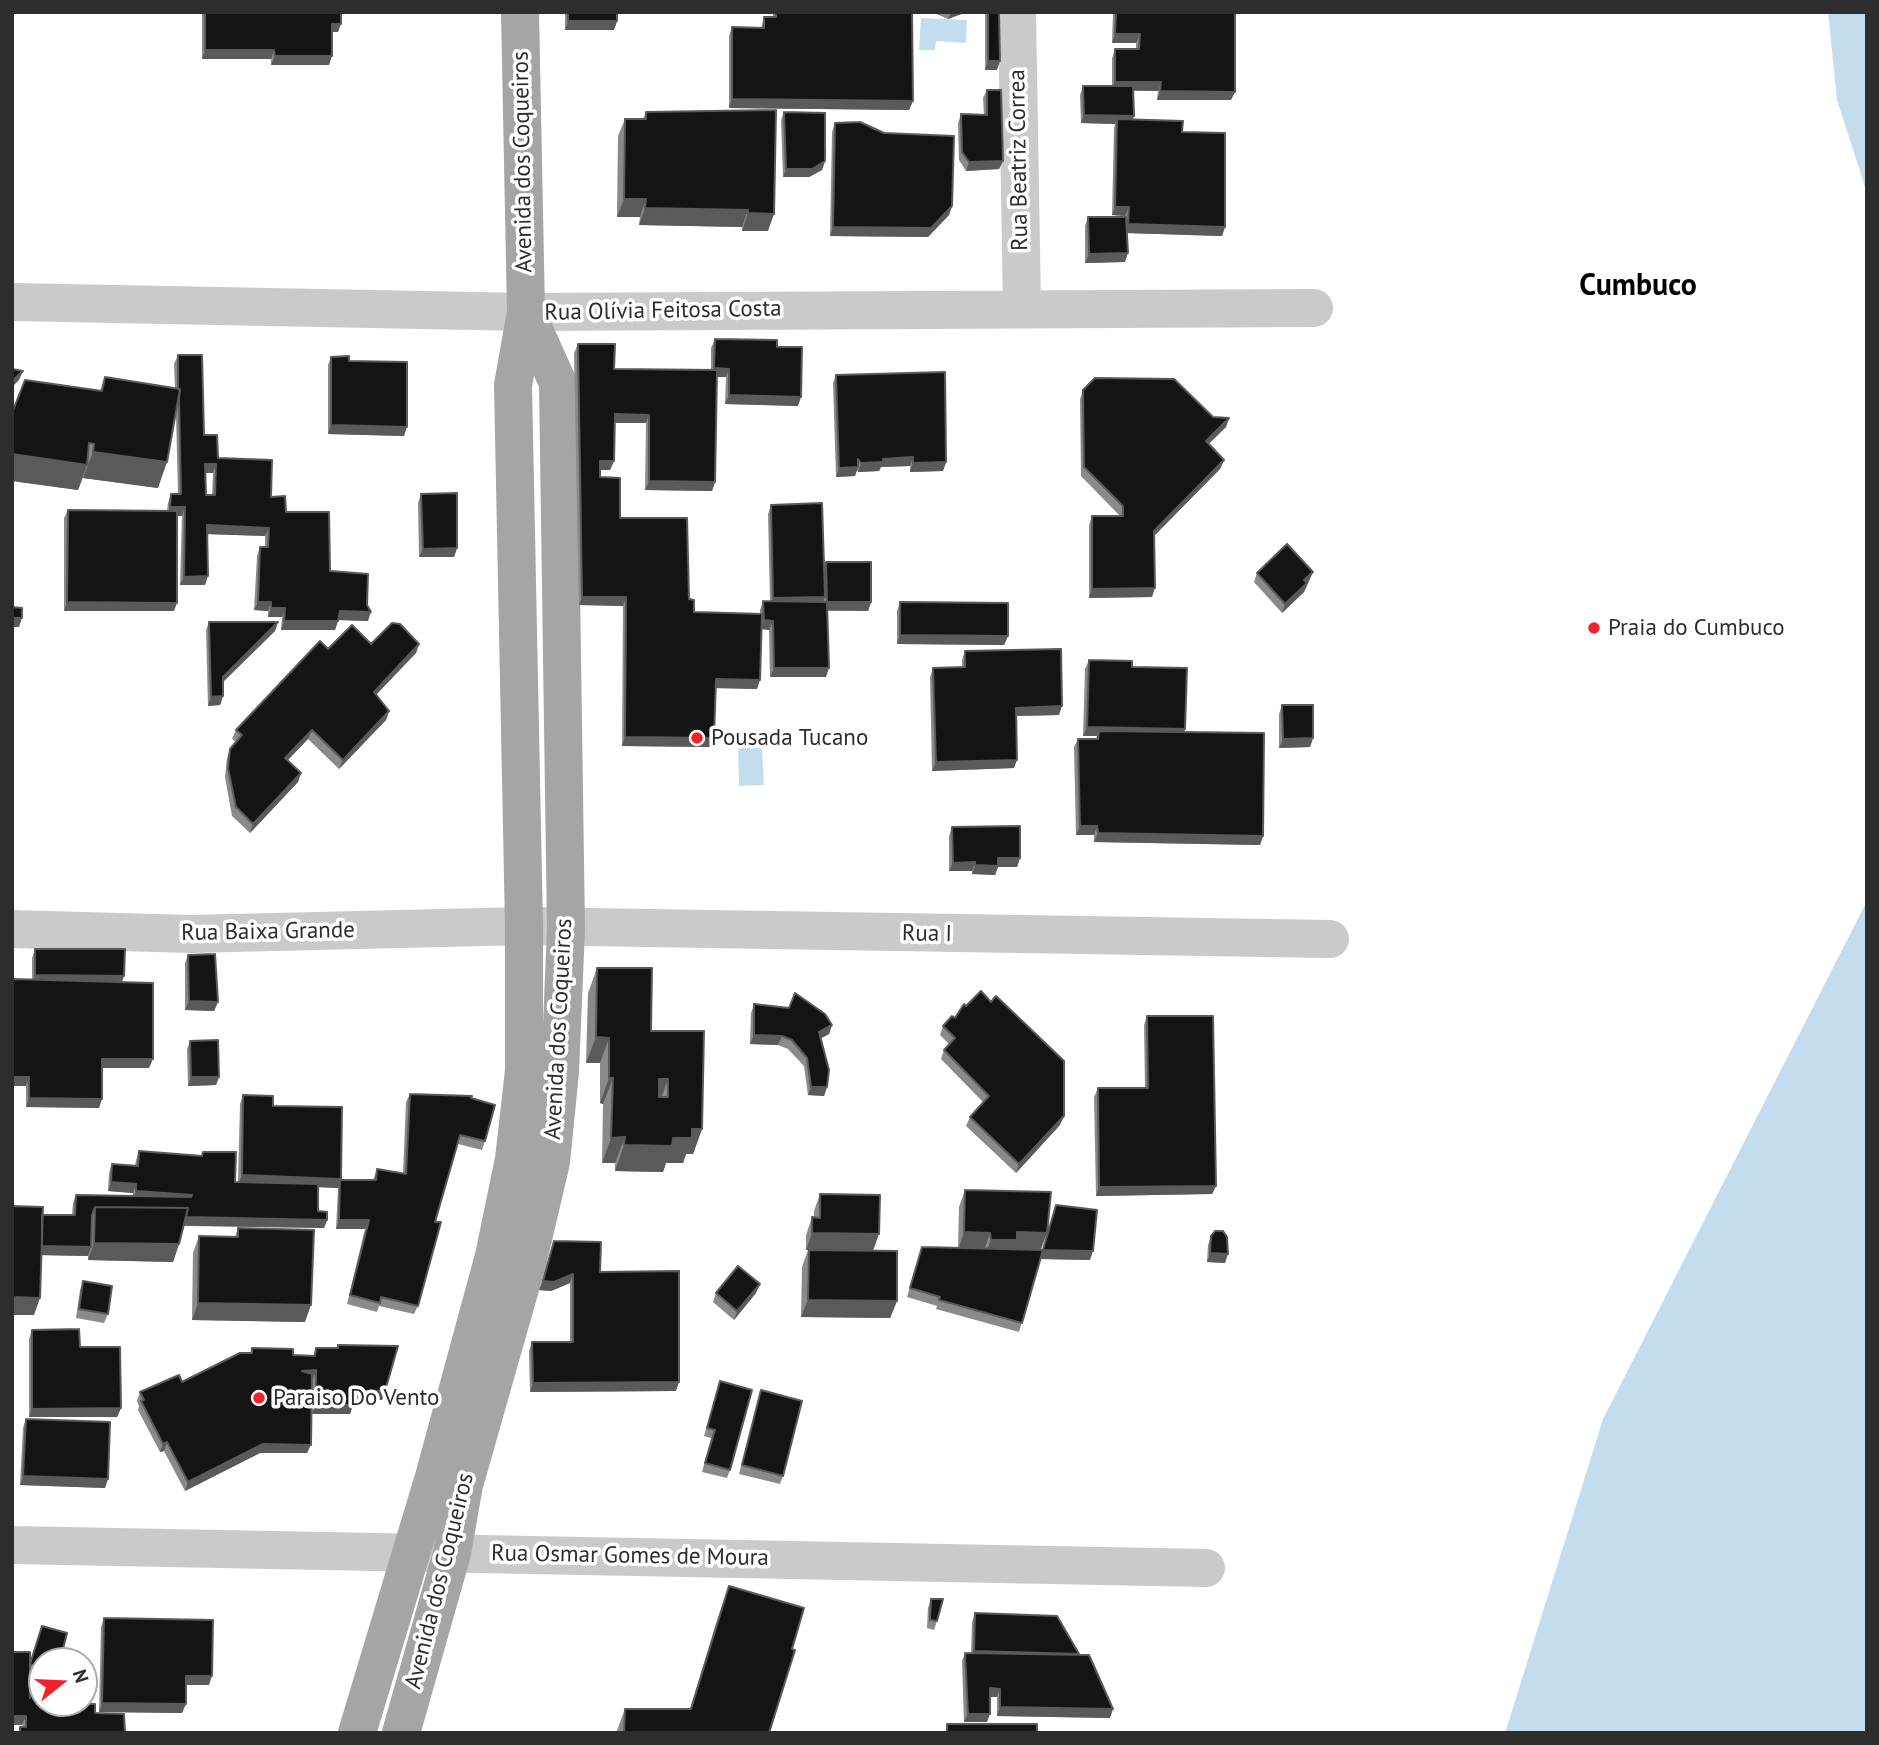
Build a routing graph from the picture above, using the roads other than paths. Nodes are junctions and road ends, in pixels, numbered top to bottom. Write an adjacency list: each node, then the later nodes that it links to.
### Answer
1 (520, 12): 6 (main road, Avenida dos Coqueiros)
2 (1017, 12): 4 (street, Rua Beatriz Correa)
3 (12, 302): 6 (street, Rua Olívia Feitosa Costa)
4 (1021, 308): 5 (street, Rua Olívia Feitosa Costa); 6 (street, Rua Olívia Feitosa Costa)
5 (1314, 308)
6 (526, 312): 7 (main road, Avenida dos Coqueiros); 9 (main road, Avenida dos Coqueiros)
7 (524, 926): 8 (street, Rua Baixa Grande); 9 (street, Rua I); 12 (main road, Avenida dos Coqueiros)
8 (12, 929)
9 (566, 929): 10 (street, Rua I); 13 (main road, Avenida dos Coqueiros)
10 (1330, 940)
11 (12, 1545): 12 (street, Rua Osmar Gomes de Moura)
12 (412, 1551): 13 (street, Rua Osmar Gomes de Moura); 15 (main road, Avenida dos Coqueiros)
13 (452, 1553): 14 (street, Rua Osmar Gomes de Moura); 16 (main road, Avenida dos Coqueiros)
14 (1206, 1568)
15 (357, 1733)
16 (401, 1733)

